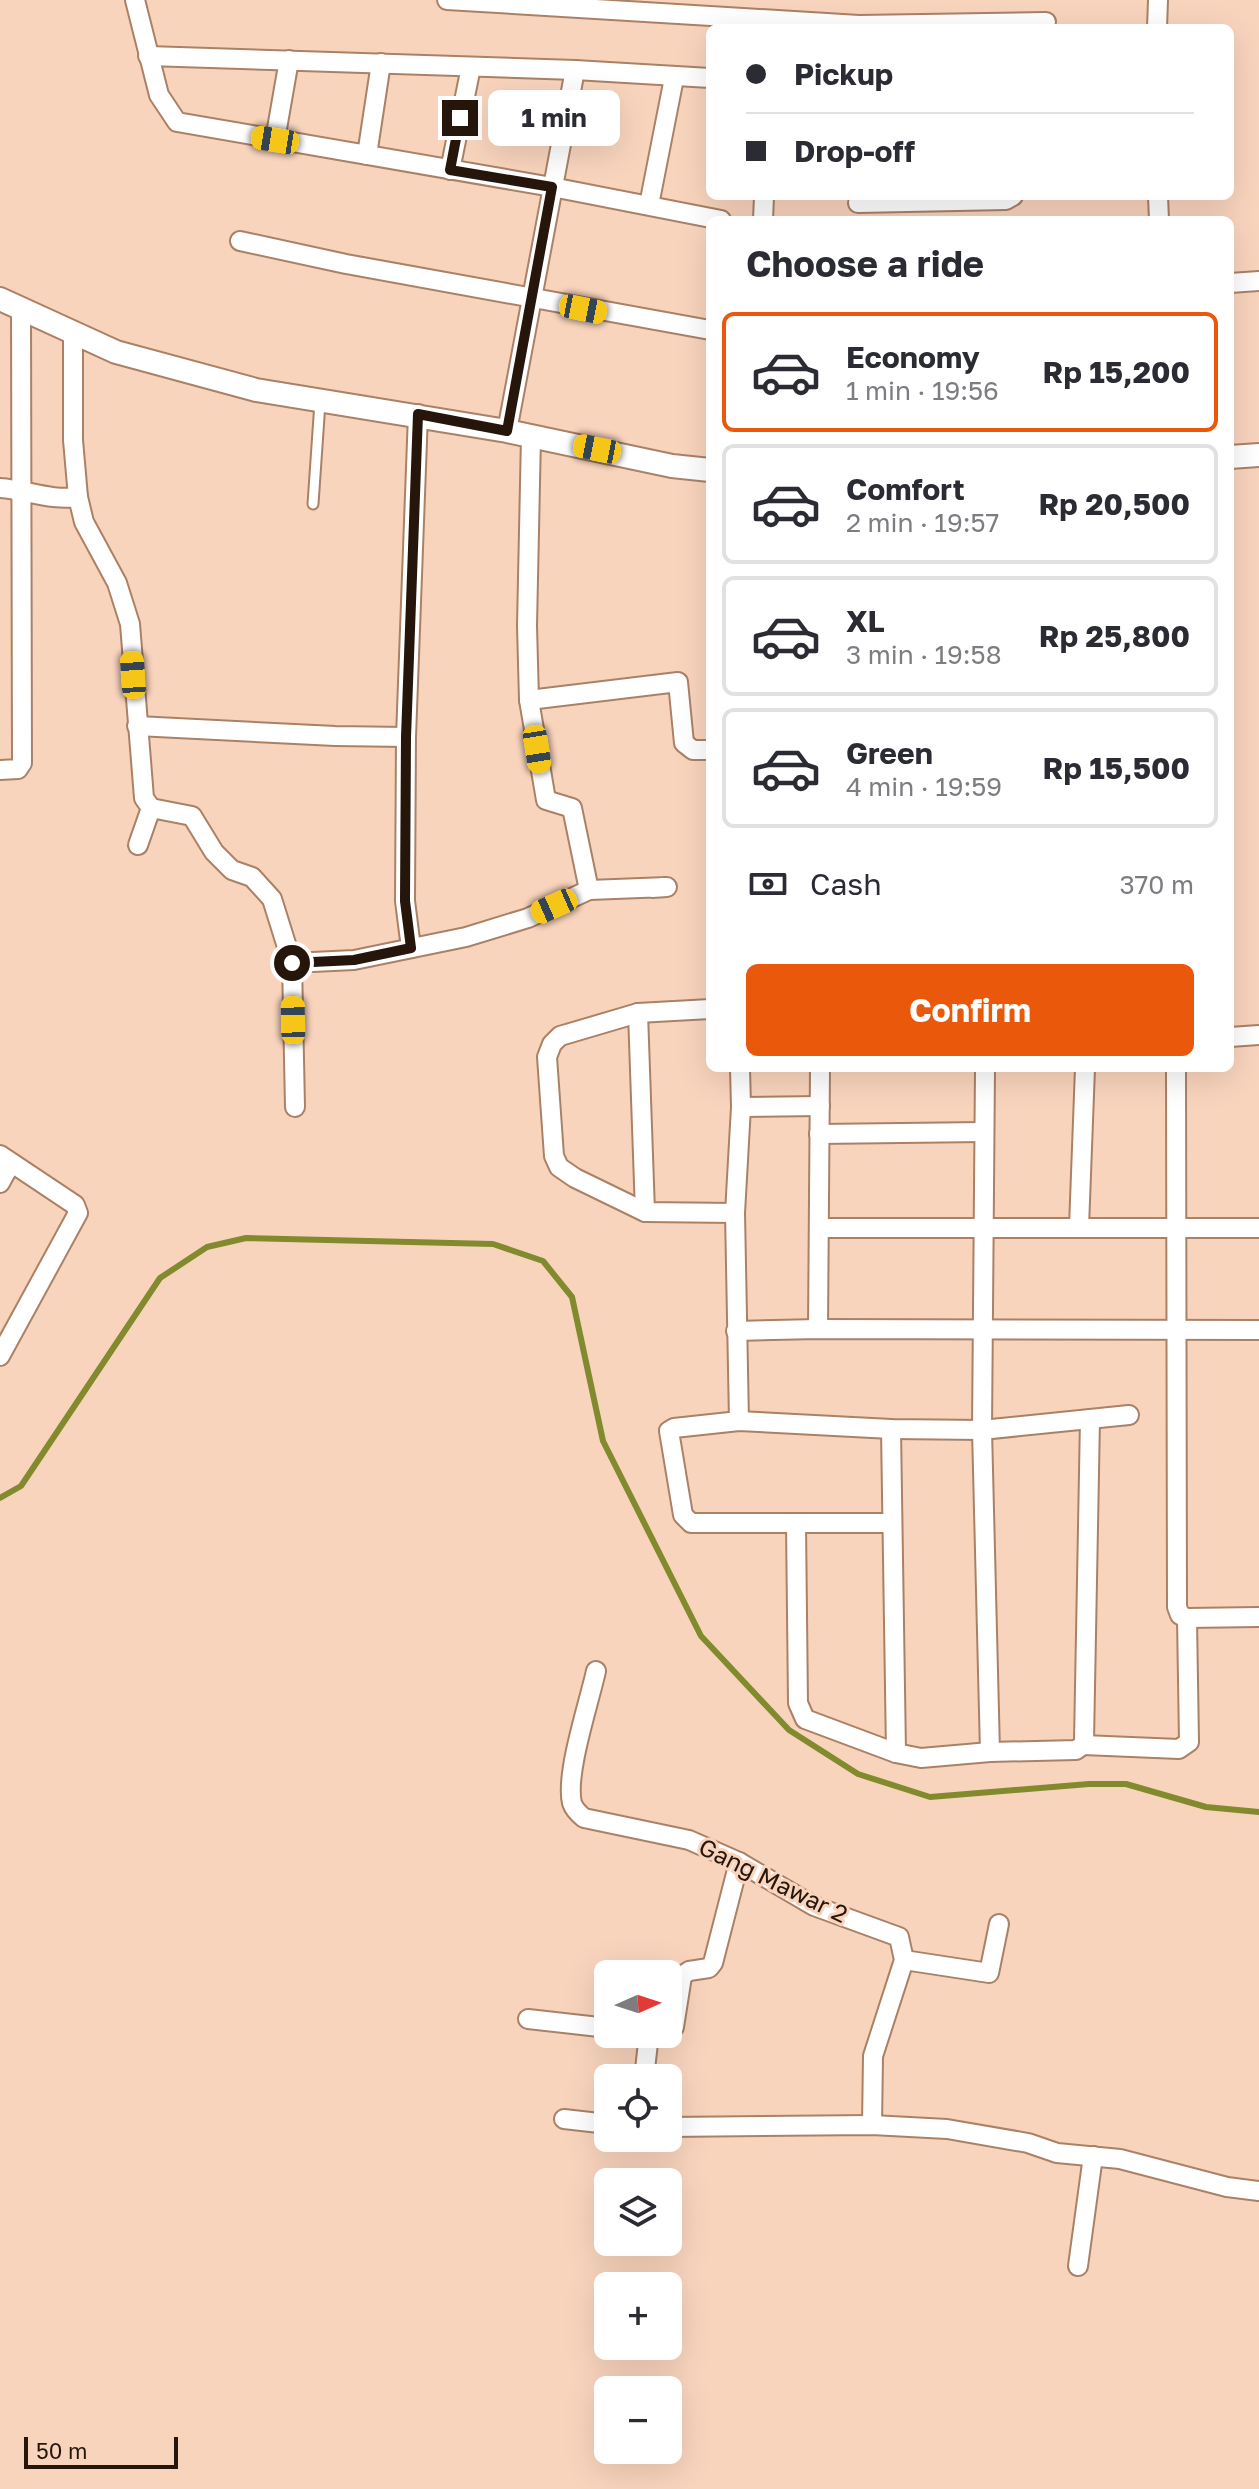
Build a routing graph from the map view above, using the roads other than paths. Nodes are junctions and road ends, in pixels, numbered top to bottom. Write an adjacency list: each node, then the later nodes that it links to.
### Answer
1 (135, 0): 8 (street)
2 (447, 0): 5 (street)
3 (1158, 0): 7 (street)
4 (1046, 22): 6 (street)
5 (813, 24)
6 (971, 24)
7 (1157, 24)
8 (148, 56): 9 (street); 15 (street)
9 (289, 60): 10 (street); 15 (street)
10 (381, 63): 11 (street); 16 (street)
11 (471, 67): 12 (street); 17 (street)
12 (575, 70): 13 (street); 18 (street)
13 (674, 78): 14 (street); 20 (street)
14 (706, 78)
15 (275, 140): 16 (street)
16 (367, 155): 17 (street)
17 (450, 170): 18 (street)
18 (552, 187): 20 (street); 26 (street)
19 (923, 200): 21 (street)
20 (649, 205): 22 (street)
21 (859, 206)
22 (706, 217)
23 (240, 241): 26 (street)
24 (1259, 281): 25 (street)
25 (1234, 283)
26 (532, 299): 28 (street); 32 (street)
27 (10, 303): 29 (street); 38 (street)
28 (706, 329)
29 (73, 333): 30 (street); 39 (street)
30 (320, 401): 31 (street); 40 (lane)
31 (418, 414): 32 (street); 43 (street)
32 (507, 431): 33 (street)
33 (531, 436): 36 (street); 41 (street)
34 (1259, 455): 35 (street)
35 (1234, 457)
36 (706, 470)
37 (0, 488): 38 (street)
38 (22, 489): 39 (street); 45 (street)
39 (78, 497): 42 (street)
40 (313, 504)
41 (529, 700): 44 (street); 49 (street)
42 (137, 726): 43 (street); 46 (street)
43 (406, 737): 50 (street)
44 (706, 750)
45 (0, 770)
46 (151, 808): 47 (street); 51 (street)
47 (138, 845)
48 (652, 888): 49 (street)
49 (589, 890): 50 (street)
50 (411, 948): 51 (street)
51 (292, 963): 62 (street)
52 (706, 1009): 53 (street)
53 (638, 1013): 68 (street); 68 (street)
54 (1259, 1035): 55 (street)
55 (1234, 1037)
56 (740, 1072): 63 (street)
57 (820, 1072): 61 (street)
58 (985, 1072): 64 (street)
59 (1085, 1072): 72 (street)
60 (1176, 1072): 70 (street)
61 (820, 1106): 63 (street); 65 (street)
62 (295, 1107)
63 (741, 1107): 69 (street)
64 (984, 1132): 65 (street); 71 (street)
65 (819, 1134): 73 (street)
66 (6, 1159): 67 (street); 80 (street)
67 (0, 1183)
68 (645, 1212): 69 (street)
69 (735, 1213): 79 (street)
70 (1175, 1226): 72 (street); 74 (street); 76 (street)
71 (982, 1227): 72 (street); 73 (street); 77 (street)
72 (1079, 1227)
73 (819, 1228): 75 (street)
74 (1259, 1228)
75 (818, 1329): 77 (street); 79 (street)
76 (1175, 1329): 77 (street); 78 (street); 89 (street)
77 (983, 1330): 85 (street)
78 (1259, 1330)
79 (736, 1331): 83 (street)
80 (0, 1356)
81 (1129, 1415): 82 (street)
82 (1090, 1419): 85 (street); 91 (street)
83 (739, 1421): 84 (street); 87 (street)
84 (891, 1429): 85 (street); 86 (street)
85 (982, 1430): 92 (street)
86 (892, 1523): 87 (street); 93 (street)
87 (796, 1524): 93 (street)
88 (1259, 1617): 89 (street)
89 (1187, 1618): 91 (street)
90 (596, 1671): 94 (street, Gang Mawar 2)
91 (1083, 1745): 92 (street)
92 (990, 1752): 93 (street)
93 (896, 1753)
94 (739, 1862): 96 (street, Gang Mawar 2); 97 (street)
95 (999, 1924): 96 (street)
96 (904, 1960): 102 (street)
97 (682, 1976)
98 (528, 2019): 99 (street)
99 (594, 2026)
100 (564, 2119): 101 (street)
101 (594, 2122)
102 (872, 2125): 103 (street); 104 (street)
103 (682, 2127)
104 (1093, 2156): 105 (street); 106 (street)
105 (1259, 2191)
106 (1078, 2266)

